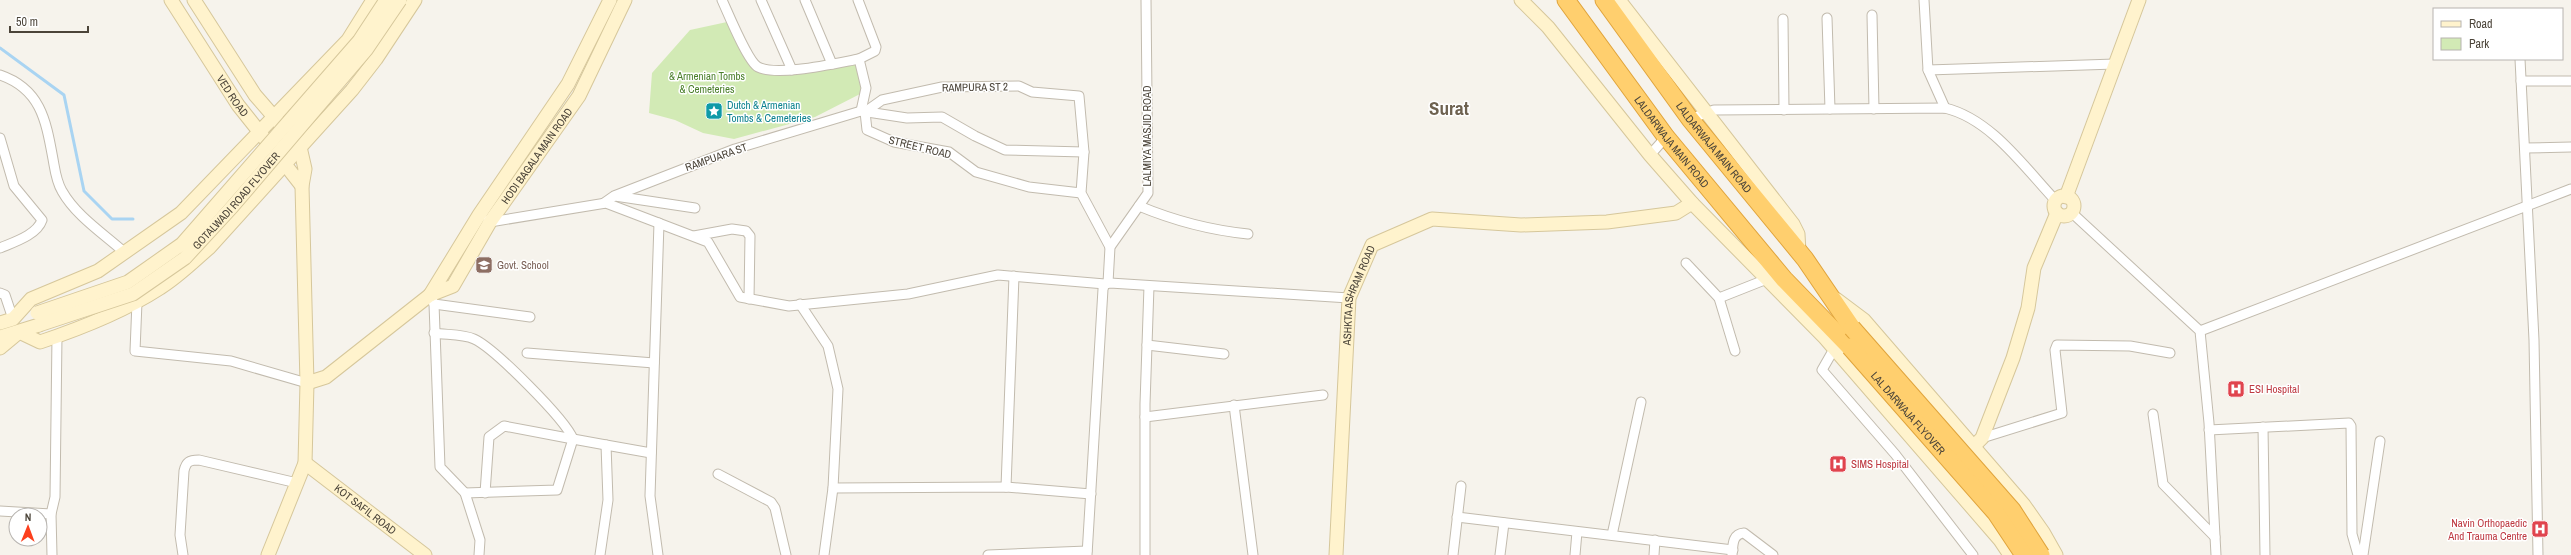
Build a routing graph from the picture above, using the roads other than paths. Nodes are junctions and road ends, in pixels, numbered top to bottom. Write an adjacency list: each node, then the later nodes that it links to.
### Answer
1 (172, 0): 40 (main road, VED ROAD)
2 (194, 0): 38 (main road, VED ROAD)
3 (373, 0): 38 (main road)
4 (386, 0): 82 (main road, GOTALWADI ROAD FLYOVER, bridge)
5 (400, 0): 82 (main road, GOTALWADI ROAD FLYOVER, bridge)
6 (414, 0): 43 (main road)
7 (610, 0): 60 (main road, HODI BAGALA MAIN ROAD)
8 (625, 0): 60 (main road, HODI BAGALA MAIN ROAD)
9 (722, 0): 27 (street)
10 (761, 0): 27 (street)
11 (805, 0): 25 (street)
12 (858, 0): 23 (street)
13 (1146, 0): 56 (street, LALMIYA MASJID ROAD)
14 (1521, 0): 47 (main road)
15 (1566, 0): 42 (highway, LALDARWAJA MAIN ROAD)
16 (1604, 0): 39 (highway, LALDARWAJA MAIN ROAD)
17 (1619, 0): 37 (main road)
18 (1924, 0): 28 (street)
19 (2139, 0): 26 (main road)
20 (1872, 16): 34 (street)
21 (1827, 18): 33 (street)
22 (1783, 19): 35 (street)
23 (859, 59): 25 (street); 36 (street)
24 (2520, 60): 30 (street)
25 (832, 64): 27 (street)
26 (2115, 64): 28 (street); 55 (main road)
27 (792, 70)
28 (1928, 70): 32 (street)
29 (0, 75): 67 (street)
30 (2521, 81): 31 (street); 45 (street)
31 (2571, 81)
32 (1945, 108): 34 (street); 55 (street)
33 (1830, 109): 34 (street); 35 (street)
34 (1874, 109)
35 (1784, 110): 37 (street)
36 (863, 112): 46 (street); 46 (street, RAMPURA ST 2); 51 (street, STREET ROAD); 52 (street, RAMPUARA ST)
37 (1706, 113): 39 (street); 66 (main road)
38 (275, 118): 40 (main road); 43 (main road, VED ROAD)
39 (1690, 119): 66 (highway, LALDARWAJA MAIN ROAD)
40 (260, 133): 48 (main road, VED ROAD); 67 (main road)
41 (0, 138): 65 (street)
42 (1666, 138): 47 (street); 70 (highway, LALDARWAJA MAIN ROAD)
43 (300, 147): 48 (main road); 49 (main road, VED ROAD)
44 (2571, 147): 45 (street)
45 (2525, 148): 57 (street)
46 (1084, 152): 51 (street, RAMPURA ST 2)
47 (1650, 155): 54 (main road)
48 (285, 164): 49 (main road, VED ROAD); 79 (main road)
49 (302, 186): 97 (main road, VED ROAD)
50 (2571, 189): 57 (street)
51 (1081, 193): 64 (street)
52 (614, 196): 53 (street, RAMPUARA ST); 58 (street)
53 (604, 203): 60 (street); 61 (street)
54 (1692, 203): 70 (main road); 75 (main road, ASHKTA ASHRAM ROAD)
55 (2060, 204): 59 (main road); 107 (main road)
56 (1139, 206): 62 (street); 64 (street, LALMIYA MASJID ROAD)
57 (2528, 206): 84 (street); 156 (street)
58 (694, 208)
59 (2071, 212): 84 (street)
60 (485, 219): 78 (main road, HODI BAGALA MAIN ROAD)
61 (659, 223): 63 (street); 96 (street)
62 (1248, 234)
63 (694, 236): 77 (street); 77 (street)
64 (1110, 247): 71 (street)
65 (0, 248)
66 (1799, 252): 74 (highway, LALDARWAJA MAIN ROAD)
67 (125, 253): 83 (main road)
68 (1686, 263): 76 (street)
69 (1014, 276): 71 (street); 80 (street); 114 (street)
70 (1775, 282): 76 (street); 91 (highway, LAL DARWAJA FLYOVER)
71 (1106, 284): 72 (street); 118 (street)
72 (1149, 286): 75 (street); 89 (street)
73 (0, 292): 83 (street)
74 (1828, 293): 107 (main road); 131 (highway, LAL DARWAJA FLYOVER, bridge)
75 (1349, 298): 144 (main road, ASHKTA ASHRAM ROAD)
76 (1719, 298): 92 (street)
77 (749, 299): 80 (street)
78 (432, 300): 81 (street); 86 (street); 97 (main road, HODI BAGALA MAIN ROAD)
79 (137, 302): 87 (main road); 97 (street)
80 (800, 304): 115 (street)
81 (530, 317)
82 (38, 319): 83 (main road, GOTALWADI ROAD FLYOVER); 85 (main road, GOTALWADI ROAD FLYOVER)
83 (4, 322)
84 (2200, 331): 104 (street)
85 (20, 332): 87 (main road); 88 (main road); 90 (main road)
86 (434, 333): 105 (street); 116 (street)
87 (57, 336): 120 (street)
88 (0, 337)
89 (1147, 345): 95 (street); 102 (street)
90 (0, 348)
91 (1842, 348): 128 (main road); 150 (street); 151 (highway, LAL DARWAJA FLYOVER, bridge)
92 (1735, 351)
93 (527, 353): 96 (street)
94 (2170, 353): 107 (street)
95 (1224, 354)
96 (654, 363): 109 (street)
97 (307, 383): 110 (main road, VED ROAD)
98 (1322, 395): 100 (street)
99 (1641, 402): 125 (street)
100 (1234, 405): 102 (street); 143 (street)
101 (2153, 414): 126 (street)
102 (1145, 417): 142 (street)
103 (2263, 427): 104 (street); 153 (street); 154 (street)
104 (2209, 430): 126 (street)
105 (573, 439): 108 (street); 117 (street); 117 (street)
106 (2380, 441): 155 (street)
107 (1977, 442): 123 (main road)
108 (606, 445): 109 (street); 137 (street)
109 (651, 453): 138 (street)
110 (305, 463): 112 (main road); 135 (main road, KOT SAFIL ROAD)
111 (718, 474): 139 (street)
112 (297, 483): 133 (street); 134 (main road)
113 (1461, 486): 121 (street)
114 (1006, 487): 115 (street); 118 (street)
115 (833, 488): 140 (street)
116 (465, 492): 117 (street); 136 (street)
117 (485, 493)
118 (1091, 494): 129 (street)
119 (0, 511): 120 (street)
120 (51, 514): 132 (street)
121 (1457, 517): 122 (street); 145 (street)
122 (1504, 522): 124 (street); 146 (street)
123 (2036, 522): 128 (main road); 131 (main road)
124 (1577, 532): 125 (street); 147 (street)
125 (1612, 535): 127 (street)
126 (2215, 537): 152 (street)
127 (1655, 540): 130 (street); 148 (street)
128 (2007, 551)
129 (1087, 553): 141 (street)
130 (1732, 553): 149 (street)
131 (2050, 553)
132 (52, 555)
133 (183, 555)
134 (268, 555)
135 (425, 555)
136 (479, 555)
137 (600, 555)
138 (658, 555)
139 (786, 555)
140 (824, 555)
141 (988, 555)
142 (1146, 555)
143 (1253, 555)
144 (1336, 555)
145 (1453, 555)
146 (1500, 555)
147 (1575, 555)
148 (1654, 555)
149 (1773, 555)
150 (1973, 555)
151 (2024, 555)
152 (2216, 555)
153 (2265, 555)
154 (2358, 555)
155 (2363, 555)
156 (2538, 555)

